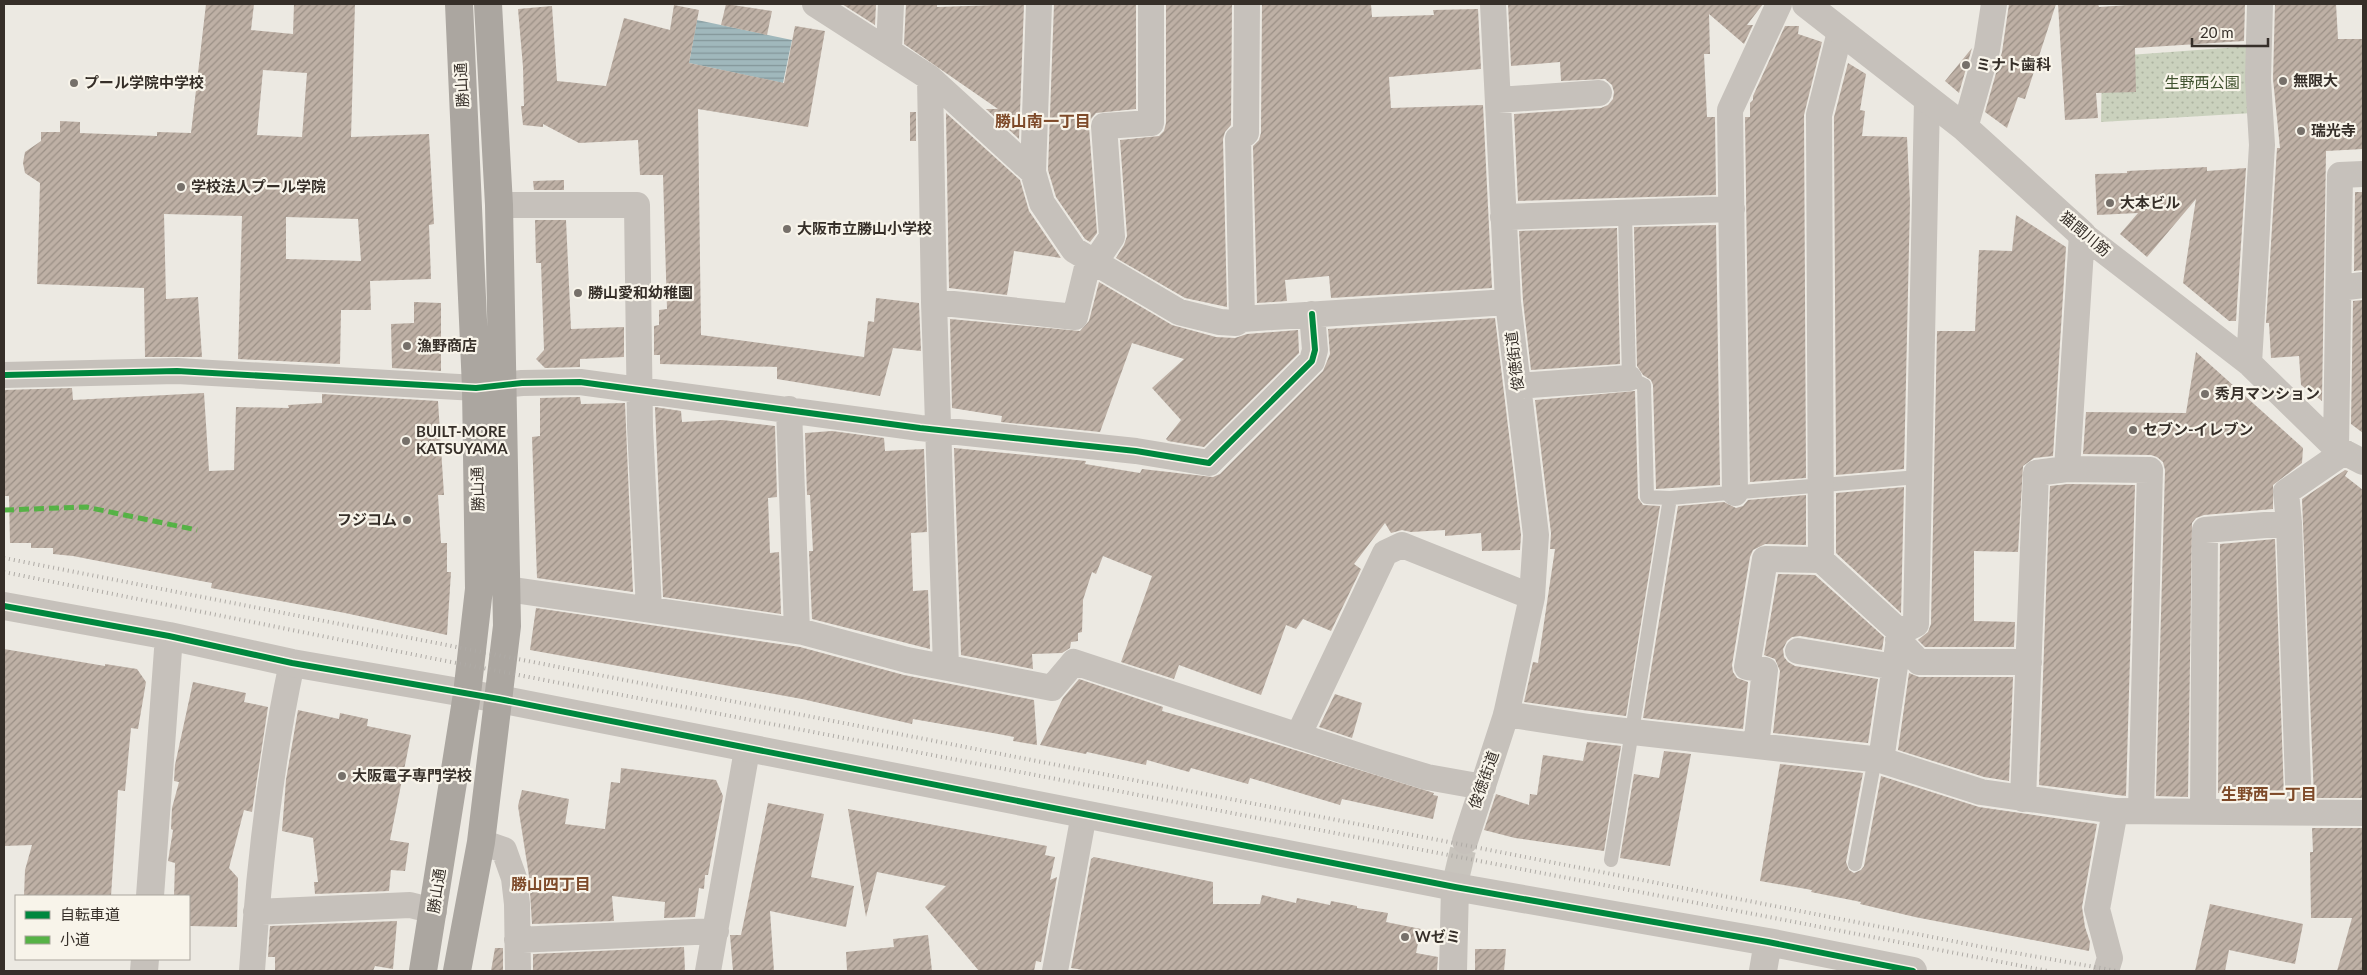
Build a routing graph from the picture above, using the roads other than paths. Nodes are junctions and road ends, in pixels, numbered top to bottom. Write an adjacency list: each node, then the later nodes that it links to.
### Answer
1 (459, 4): 38 (main road, 勝山通)
2 (488, 4): 22 (main road, 勝山通)
3 (815, 4): 14 (street)
4 (891, 4): 14 (street)
5 (1039, 4): 20 (street)
6 (1151, 4): 27 (street)
7 (1247, 4): 32 (street)
8 (1493, 4): 17 (street, 俊徳街道)
9 (1779, 4): 23 (street)
10 (1806, 4): 13 (street, 猫間川筋)
11 (1994, 4): 19 (street)
12 (2260, 4): 33 (street)
13 (1840, 32): 18 (street, 猫間川筋); 45 (street)
14 (889, 50): 15 (street)
15 (930, 78): 20 (street); 29 (street)
16 (1599, 93): 17 (street)
17 (1498, 100): 25 (street, 俊徳街道)
18 (1927, 100): 19 (street, 猫間川筋); 44 (street)
19 (1965, 128): 26 (street, 猫間川筋)
20 (1033, 172): 27 (street)
21 (2363, 174): 28 (street)
22 (499, 205): 36 (main road, 勝山通); 39 (street)
23 (1732, 210): 24 (street); 46 (street)
24 (1625, 213): 25 (street); 35 (lane)
25 (1503, 217): 30 (street, 俊徳街道)
26 (2082, 234): 33 (street, 猫間川筋); 43 (street)
27 (1092, 260): 29 (street); 32 (street)
28 (2351, 287): 42 (street)
29 (934, 302): 41 (street)
30 (1508, 302): 31 (street); 37 (street, 俊徳街道)
31 (1312, 314): 32 (street); 41 (street)
32 (1242, 319)
33 (2249, 363): 42 (street, 猫間川筋)
34 (4, 375): 38 (street)
35 (1630, 378): 37 (street); 47 (lane)
36 (504, 386): 38 (street); 39 (street); 50 (main road, 勝山通)
37 (1518, 386): 51 (street, 俊徳街道)
38 (476, 388): 62 (main road, 勝山通)
39 (640, 390): 40 (street); 53 (street)
40 (789, 409): 41 (street); 54 (street)
41 (938, 429): 60 (street)
42 (2348, 454): 48 (street)
43 (2067, 469): 58 (street); 72 (street)
44 (1918, 477): 45 (lane); 56 (street)
45 (1823, 487): 46 (lane); 49 (street)
46 (1735, 494): 47 (lane)
47 (1670, 498): 65 (lane)
48 (2289, 523): 74 (street); 75 (street)
49 (1822, 560): 56 (street); 67 (street)
50 (507, 589): 53 (street); 63 (main road, 勝山通)
51 (1532, 596): 64 (street, 俊徳街道); 66 (street)
52 (4, 606): 55 (street)
53 (649, 609): 54 (street)
54 (797, 631): 60 (street)
55 (169, 636): 59 (street); 83 (street)
56 (1899, 636): 58 (street); 61 (street)
57 (1798, 651): 61 (street)
58 (2029, 662): 71 (street)
59 (292, 663): 62 (street); 85 (street)
60 (946, 667): 66 (street)
61 (1895, 667): 69 (street)
62 (467, 694): 63 (street); 84 (main road, 勝山通)
63 (499, 699): 68 (street); 79 (main road, 勝山通)
64 (1505, 717): 65 (street); 70 (street, 俊徳街道)
65 (1632, 732): 67 (street); 80 (lane)
66 (1298, 736): 70 (street)
67 (1756, 746): 69 (street)
68 (747, 750): 77 (street); 86 (street)
69 (1878, 760): 71 (street); 81 (lane)
70 (1483, 787): 78 (street, 俊徳街道)
71 (2023, 799): 73 (street)
72 (2141, 810): 73 (street); 74 (street)
73 (2115, 811): 98 (street)
74 (2203, 811): 75 (street)
75 (2299, 811): 76 (street)
76 (2363, 813)
77 (1084, 814): 82 (street); 94 (street)
78 (1465, 841)
79 (481, 842): 87 (street); 91 (main road, 勝山通)
80 (1611, 860)
81 (1856, 864)
82 (1456, 881): 88 (street); 95 (street)
83 (150, 895)
84 (434, 911): 85 (street); 90 (main road, 勝山通)
85 (256, 912): 89 (street)
86 (716, 931): 87 (street); 93 (street)
87 (517, 940): 92 (street)
88 (1768, 942): 96 (street); 97 (street)
89 (252, 971)
90 (423, 971)
91 (457, 971)
92 (518, 971)
93 (708, 971)
94 (1054, 971)
95 (1453, 971)
96 (1763, 971)
97 (1912, 971)
98 (2106, 971)

